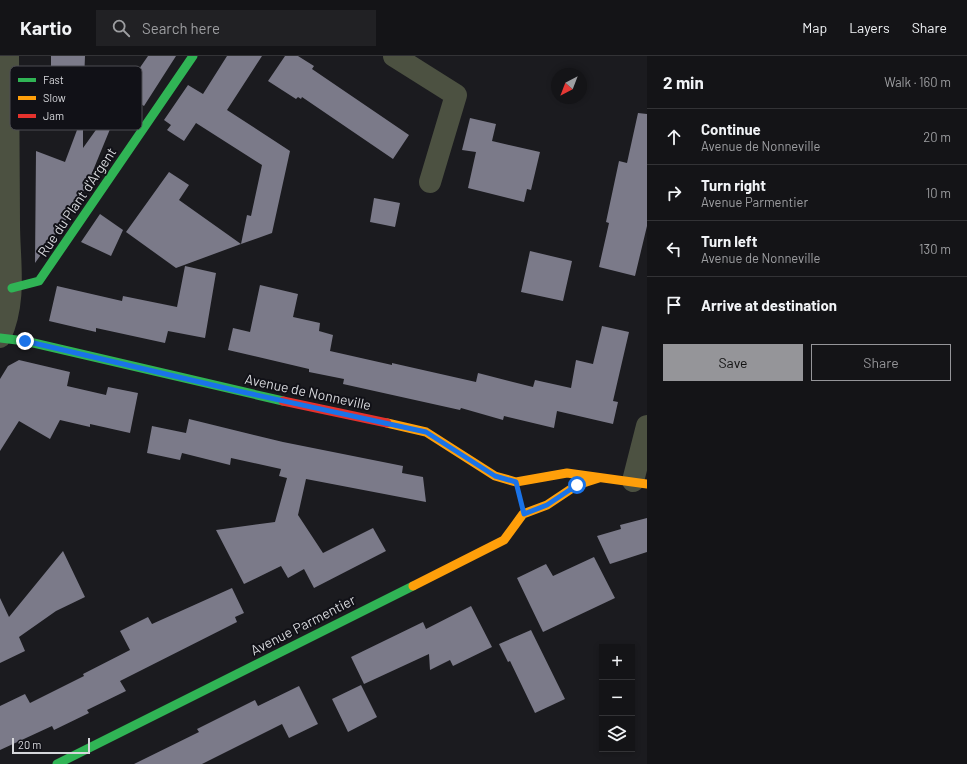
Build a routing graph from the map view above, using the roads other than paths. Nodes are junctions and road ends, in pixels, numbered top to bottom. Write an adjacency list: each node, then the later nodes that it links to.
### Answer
1 (8, 56): 5 (street)
2 (194, 56): 5 (street, Rue du Plant d'Argent)
3 (394, 56): 4 (street)
4 (430, 182)
5 (12, 288): 6 (street)
6 (0, 337): 8 (street, Avenue de Nonneville)
7 (647, 426): 9 (street)
8 (600, 478): 9 (street, Avenue de Nonneville); 11 (street, Avenue de Nonneville)
9 (640, 482)
10 (520, 502): 11 (street)
11 (524, 514): 12 (street, Avenue Parmentier)
12 (57, 764)

